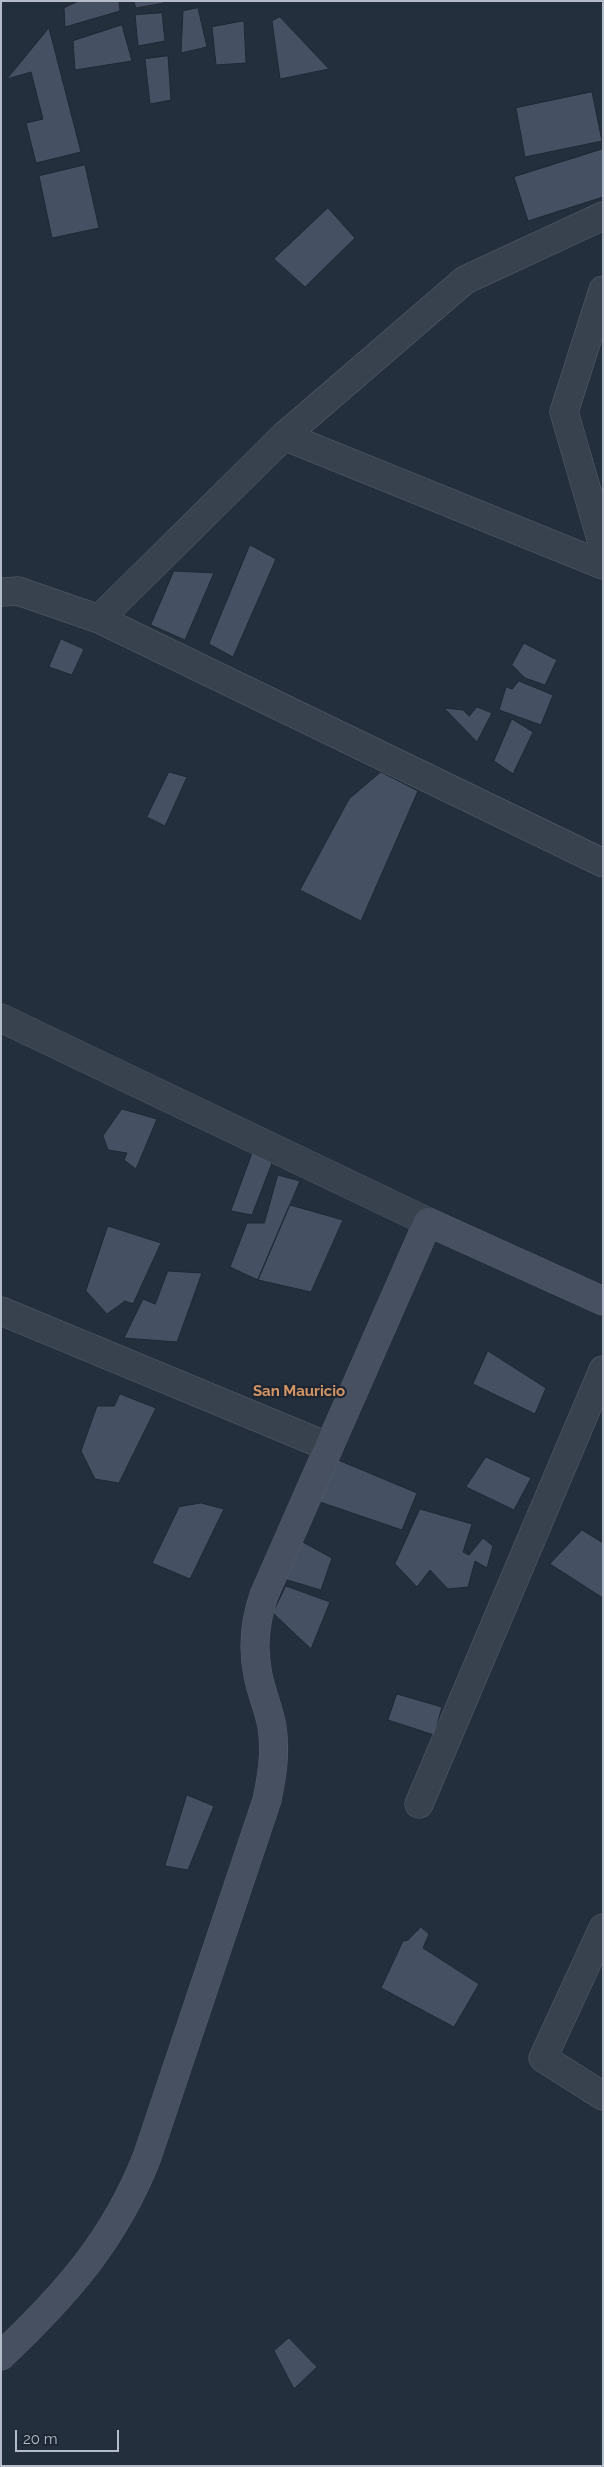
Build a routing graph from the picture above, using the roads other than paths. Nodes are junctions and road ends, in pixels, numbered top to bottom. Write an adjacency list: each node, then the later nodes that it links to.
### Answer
1 (603, 216): 3 (street)
2 (603, 290): 4 (street)
3 (284, 436): 5 (street); 7 (street)
4 (603, 546)
5 (603, 565)
6 (1, 592): 7 (street)
7 (98, 619): 8 (street)
8 (603, 863)
9 (1, 1018): 10 (street)
10 (428, 1222): 11 (street); 14 (street)
11 (603, 1301)
12 (1, 1311): 14 (street)
13 (603, 1370): 15 (street)
14 (329, 1447): 18 (street)
15 (419, 1804)
16 (603, 1928): 17 (street)
17 (603, 2096)
18 (1, 2356)

